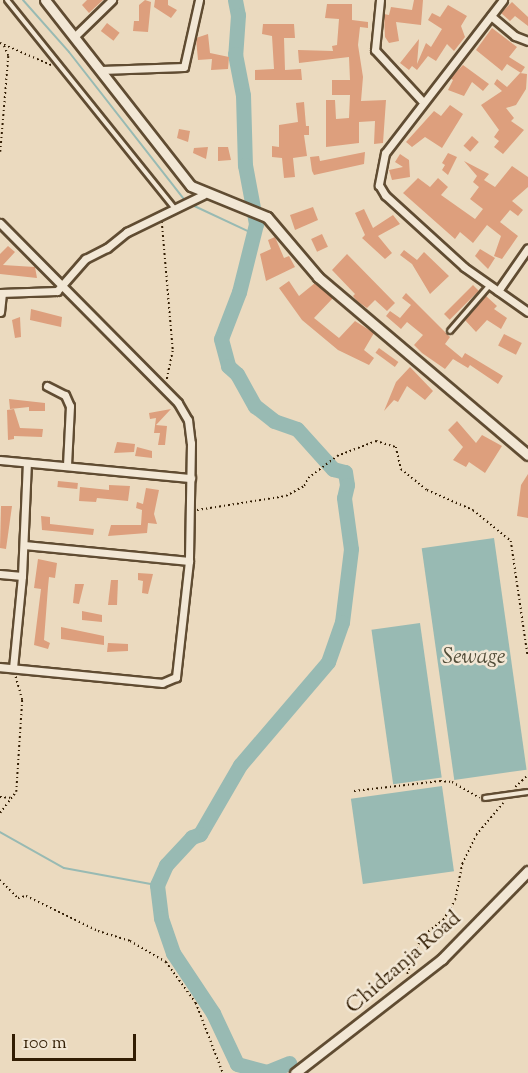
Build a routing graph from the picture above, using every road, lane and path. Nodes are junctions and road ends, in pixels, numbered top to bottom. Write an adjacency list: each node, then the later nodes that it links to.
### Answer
1 (7, 0): 12 (lane)
2 (45, 0): 8 (street)
3 (112, 0): 8 (street)
4 (199, 0): 11 (street)
5 (380, 0): 13 (street)
6 (502, 0): 7 (street)
7 (491, 16): 9 (street); 13 (street)
8 (74, 37): 11 (street)
9 (528, 41)
10 (2, 44): 12 (path); 14 (path)
11 (101, 70): 16 (street)
12 (64, 71): 17 (lane)
13 (423, 102): 22 (street)
14 (1, 134): 15 (path)
15 (0, 152)
16 (203, 195): 17 (street); 30 (street)
17 (175, 209): 18 (street)
18 (161, 218): 21 (street); 29 (path)
19 (0, 223): 21 (street)
20 (528, 248): 23 (street)
21 (62, 286): 24 (street); 29 (street)
22 (489, 286): 23 (street); 27 (lane)
23 (498, 291): 26 (street)
24 (1, 293): 25 (street)
25 (0, 312)
26 (528, 312)
27 (450, 331)
28 (47, 386): 33 (street)
29 (165, 391): 34 (street)
30 (528, 455)
31 (0, 460): 32 (street)
32 (27, 463): 33 (street); 36 (street)
33 (67, 466): 34 (street)
34 (191, 478): 35 (street)
35 (190, 517): 37 (street); 40 (path)
36 (24, 545): 37 (street); 39 (street)
37 (189, 561): 42 (street)
38 (0, 574): 39 (street)
39 (22, 576): 42 (street)
40 (528, 657)
41 (0, 667): 42 (street)
42 (12, 668): 48 (path)
43 (528, 775): 46 (path)
44 (354, 791): 49 (path)
45 (528, 792): 46 (lane)
46 (511, 793): 49 (lane); 53 (path)
47 (0, 797): 48 (path)
48 (14, 798): 50 (path)
49 (485, 798)
50 (0, 813)
51 (528, 871): 55 (street, Chidzanja Road)
52 (0, 880): 54 (path)
53 (404, 980)
54 (224, 1073)
55 (296, 1073)

